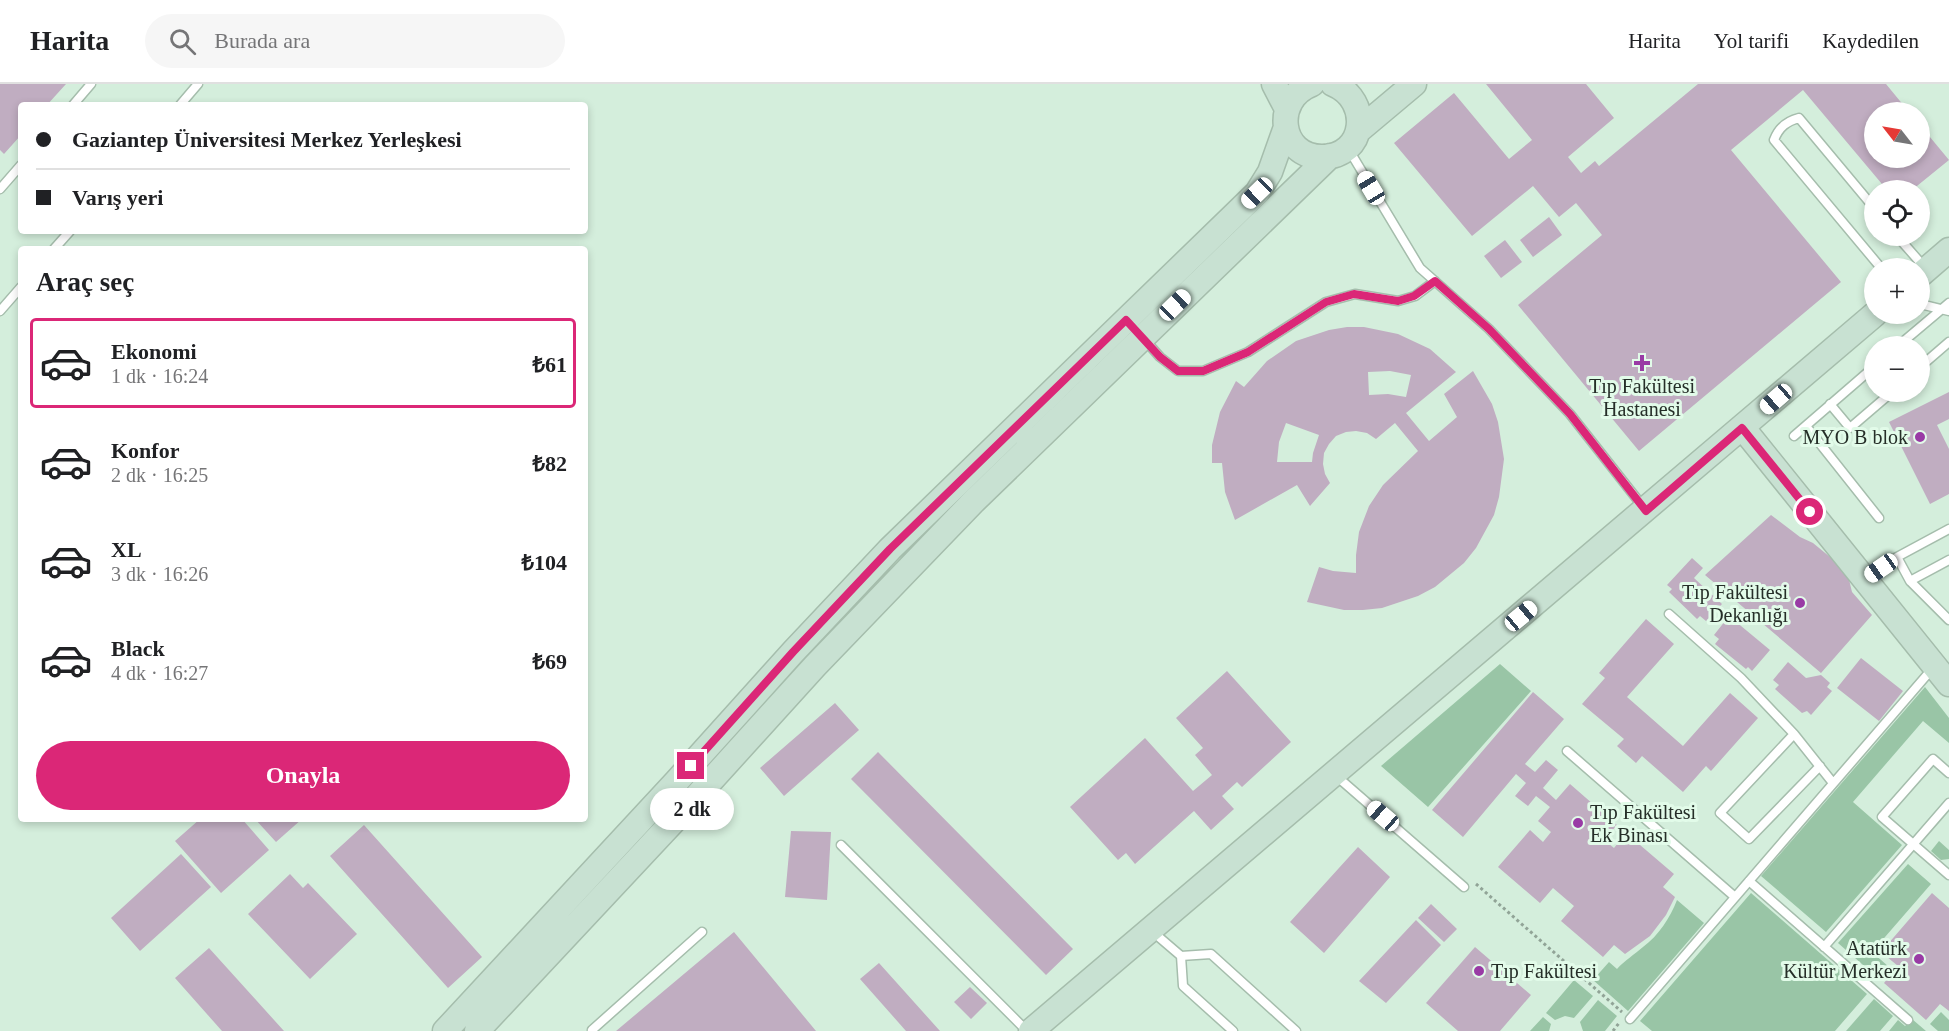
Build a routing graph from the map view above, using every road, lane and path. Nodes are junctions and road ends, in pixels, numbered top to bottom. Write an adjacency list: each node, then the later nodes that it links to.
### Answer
1 (91, 84): 7 (lane)
2 (198, 84): 8 (lane)
3 (1274, 84): 9 (street)
4 (1312, 84): 9 (street)
5 (1333, 84): 10 (street)
6 (1414, 84): 10 (street)
7 (76, 102)
8 (183, 102)
9 (1286, 118): 10 (street); 26 (street)
10 (1345, 145): 19 (lane); 26 (street)
11 (18, 168): 12 (lane)
12 (0, 189)
13 (1864, 196): 17 (lane)
14 (67, 234): 15 (lane)
15 (57, 246)
16 (1949, 250): 18 (street)
17 (1873, 258)
18 (1930, 266)
19 (1435, 281): 26 (lane); 36 (lane)
20 (18, 290): 24 (lane)
21 (1949, 303): 23 (lane)
22 (1930, 306): 23 (lane)
23 (1945, 310): 27 (lane)
24 (0, 311)
25 (1864, 323): 34 (street)
26 (1134, 329): 66 (street); 67 (street)
27 (1911, 336)
28 (1949, 342): 29 (lane)
29 (1930, 358)
30 (1864, 375): 32 (lane)
31 (1880, 402): 32 (lane)
32 (1830, 404): 33 (lane)
33 (1806, 426): 35 (lane); 37 (lane)
34 (1742, 428): 36 (street); 41 (street)
35 (1794, 436)
36 (1646, 511): 50 (street)
37 (1879, 518)
38 (1949, 529): 39 (lane)
39 (1897, 557): 41 (lane); 42 (lane)
40 (1949, 560): 42 (lane)
41 (1865, 580): 45 (street)
42 (1911, 581): 44 (lane)
43 (1669, 614): 46 (lane)
44 (1949, 620)
45 (1942, 675): 51 (lane)
46 (1794, 734): 48 (lane); 48 (lane)
47 (1567, 751): 59 (lane)
48 (1820, 766): 51 (lane)
49 (1949, 773): 54 (lane)
50 (1334, 774): 58 (lane); 60 (street)
51 (1833, 783): 56 (lane)
52 (1949, 803): 54 (lane)
53 (841, 845): 69 (lane)
54 (1913, 845): 55 (lane); 62 (lane)
55 (1949, 875)
56 (1749, 881): 59 (lane); 62 (lane)
57 (1475, 884): 64 (path)
58 (1464, 887)
59 (1735, 897): 64 (lane)
60 (1151, 929): 63 (lane); 69 (street)
61 (702, 932): 68 (lane)
62 (1824, 947): 65 (lane)
63 (1181, 956): 70 (lane); 71 (lane)
64 (1630, 1019)
65 (1908, 1020)
66 (445, 1031)
67 (477, 1031)
68 (593, 1031)
69 (1029, 1031)
70 (1233, 1031)
71 (1296, 1031)

